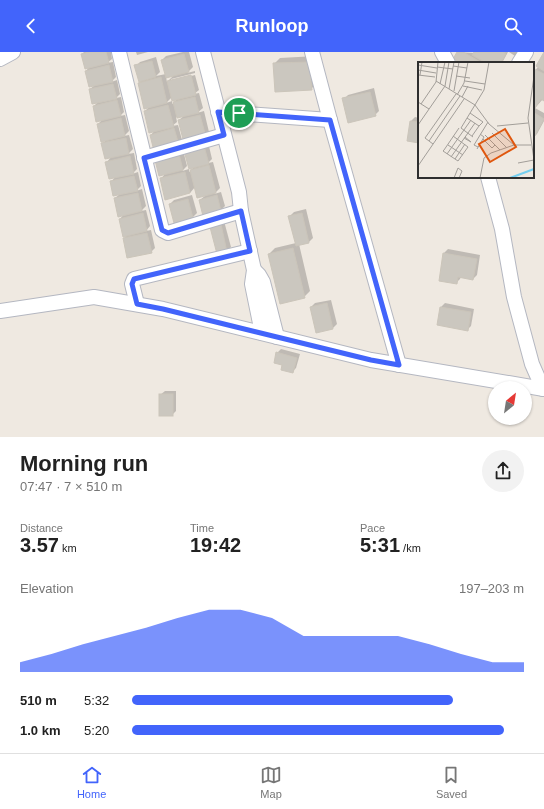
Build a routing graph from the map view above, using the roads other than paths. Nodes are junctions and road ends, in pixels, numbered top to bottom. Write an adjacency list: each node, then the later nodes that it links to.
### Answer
1 (12, 52): 7 (street)
2 (119, 52): 13 (street)
3 (203, 52): 10 (street)
4 (312, 52): 11 (street)
5 (442, 52): 8 (street)
6 (526, 52): 9 (street)
7 (0, 59)
8 (447, 62)
9 (520, 62)
10 (218, 112): 11 (street); 12 (street)
11 (330, 120): 22 (street)
12 (224, 135): 13 (street); 15 (street)
13 (144, 158): 15 (street)
14 (488, 178): 23 (street)
15 (241, 211): 16 (street)
16 (250, 251): 17 (street); 18 (street)
17 (254, 270): 20 (street); 21 (street)
18 (137, 304): 19 (street); 20 (street)
19 (0, 311)
20 (262, 334): 21 (street)
21 (277, 337): 22 (street)
22 (399, 365): 23 (street)
23 (544, 389)

